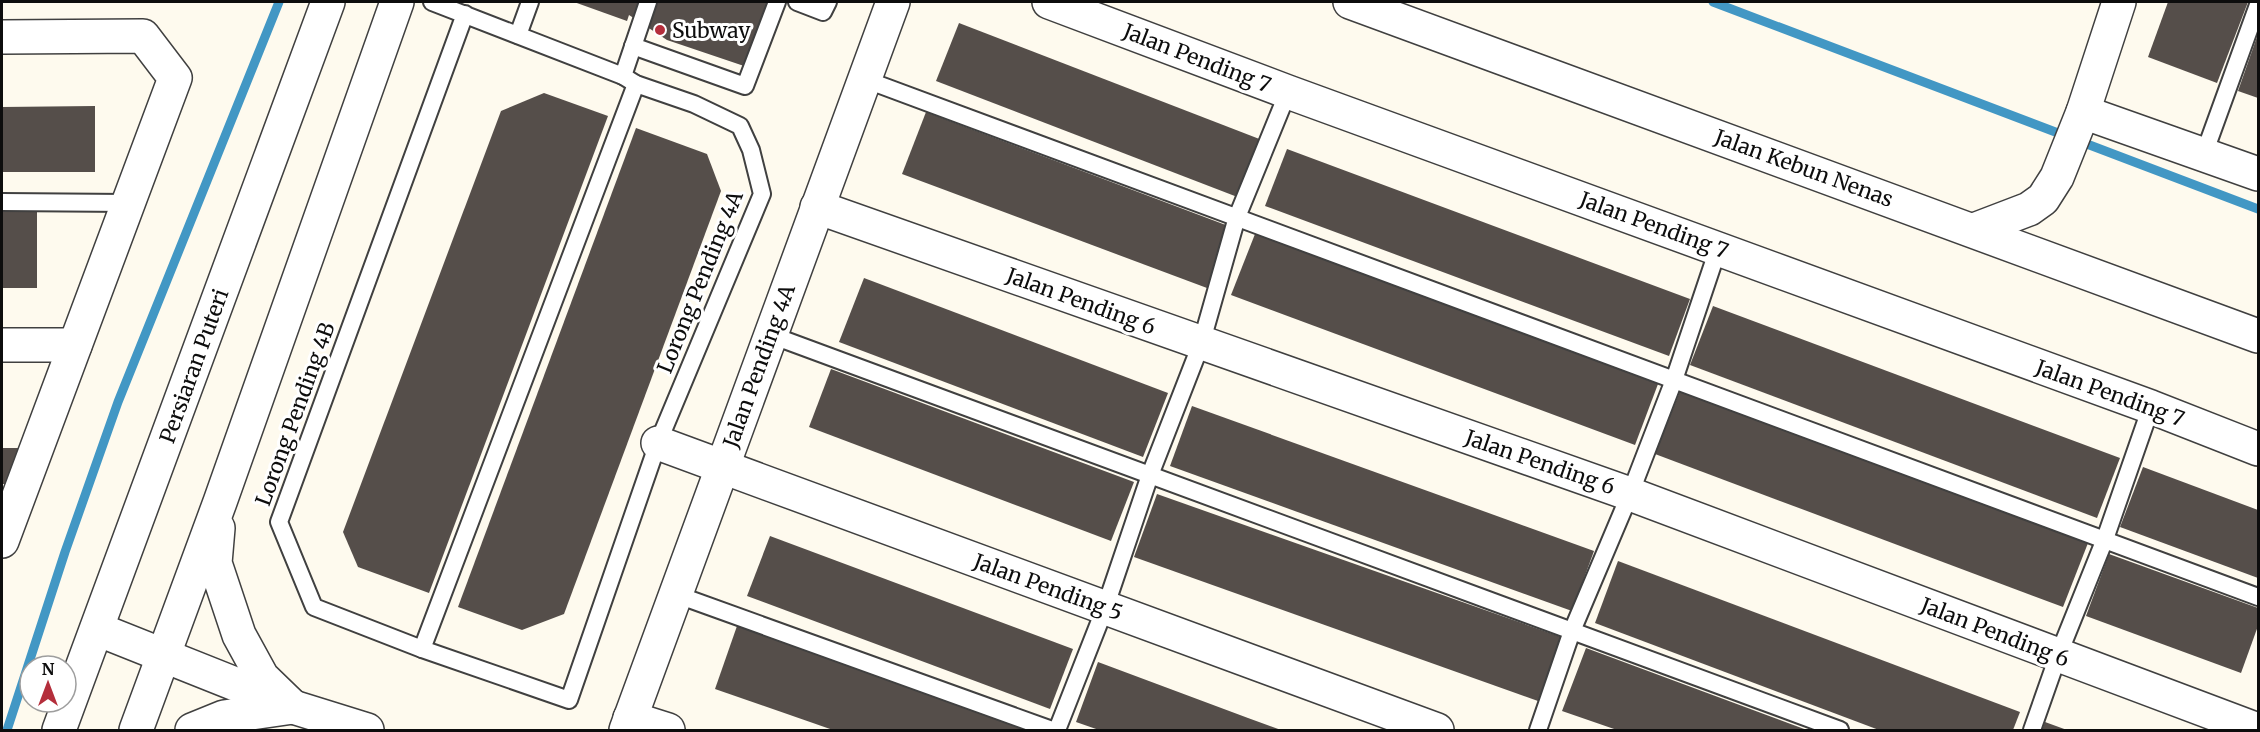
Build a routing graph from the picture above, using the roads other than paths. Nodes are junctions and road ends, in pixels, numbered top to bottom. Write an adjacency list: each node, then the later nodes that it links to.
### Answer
1 (328, 2): 49 (street, Persiaran Puteri)
2 (397, 2): 42 (street)
3 (432, 2): 14 (lane, Lorong Pending 4A)
4 (530, 2): 15 (lane)
5 (648, 2): 17 (lane)
6 (777, 2): 17 (lane)
7 (797, 2): 8 (lane)
8 (828, 2)
9 (893, 2): 18 (street, Jalan Pending 4A)
10 (1049, 2): 20 (street, Jalan Pending 7)
11 (1350, 2): 28 (street, Jalan Kebun Nenas)
12 (2118, 2): 21 (street)
13 (2259, 5): 22 (lane)
14 (465, 14): 15 (lane, Lorong Pending 4A); 51 (lane, Lorong Pending 4B)
15 (518, 35): 19 (lane, Lorong Pending 4A)
16 (2, 37): 25 (street)
17 (633, 46): 19 (lane)
18 (864, 79): 26 (street, Jalan Pending 4A); 27 (lane)
19 (630, 80): 37 (lane, Lorong Pending 4A); 51 (lane)
20 (1288, 92): 27 (lane); 29 (street, Jalan Pending 7)
21 (2083, 112): 22 (street); 28 (street)
22 (2204, 153): 23 (street)
23 (2259, 174)
24 (2, 202): 25 (lane)
25 (128, 203): 34 (street)
26 (817, 207): 30 (street, Jalan Pending 4A); 32 (street, Jalan Pending 6)
27 (1237, 218): 32 (lane); 35 (lane)
28 (1974, 230): 31 (street, Jalan Kebun Nenas)
29 (1718, 249): 35 (lane); 36 (street, Jalan Pending 7)
30 (771, 335): 39 (street, Jalan Pending 4A); 40 (lane)
31 (2259, 336)
32 (1201, 344): 40 (lane); 41 (street, Jalan Pending 6)
33 (2, 345): 34 (street)
34 (75, 345): 43 (street)
35 (1674, 380): 41 (lane); 44 (lane)
36 (2151, 407): 38 (street, Jalan Pending 7); 44 (lane)
37 (658, 443): 39 (street, Jalan Pending 5); 54 (lane, Lorong Pending 4A)
38 (2259, 449)
39 (722, 466): 46 (street, Jalan Pending 4A); 48 (street, Jalan Pending 5)
40 (1150, 475): 48 (lane); 50 (lane)
41 (1630, 494): 50 (lane); 53 (street, Jalan Pending 6)
42 (220, 502): 52 (street); 55 (street)
43 (9, 503): 45 (street)
44 (2105, 539): 47 (lane); 53 (lane)
45 (2, 541)
46 (675, 594): 56 (street, Jalan Pending 4A); 62 (lane)
47 (2259, 597)
48 (1106, 608): 63 (lane); 64 (street, Jalan Pending 5)
49 (97, 629): 52 (street); 57 (street, Persiaran Puteri)
50 (1572, 632): 65 (lane); 66 (lane)
51 (422, 649): 54 (lane, Lorong Pending 4B)
52 (162, 656): 55 (street); 58 (street)
53 (2058, 656): 67 (lane); 68 (street, Jalan Pending 6)
54 (569, 700)
55 (293, 707): 59 (street); 60 (street)
56 (628, 724): 61 (street)
57 (59, 730)
58 (136, 730)
59 (192, 730)
60 (366, 730)
61 (668, 730)
62 (1052, 730)
63 (1057, 730)
64 (1437, 730)
65 (1538, 730)
66 (1840, 730)
67 (2032, 730)
68 (2258, 730)

